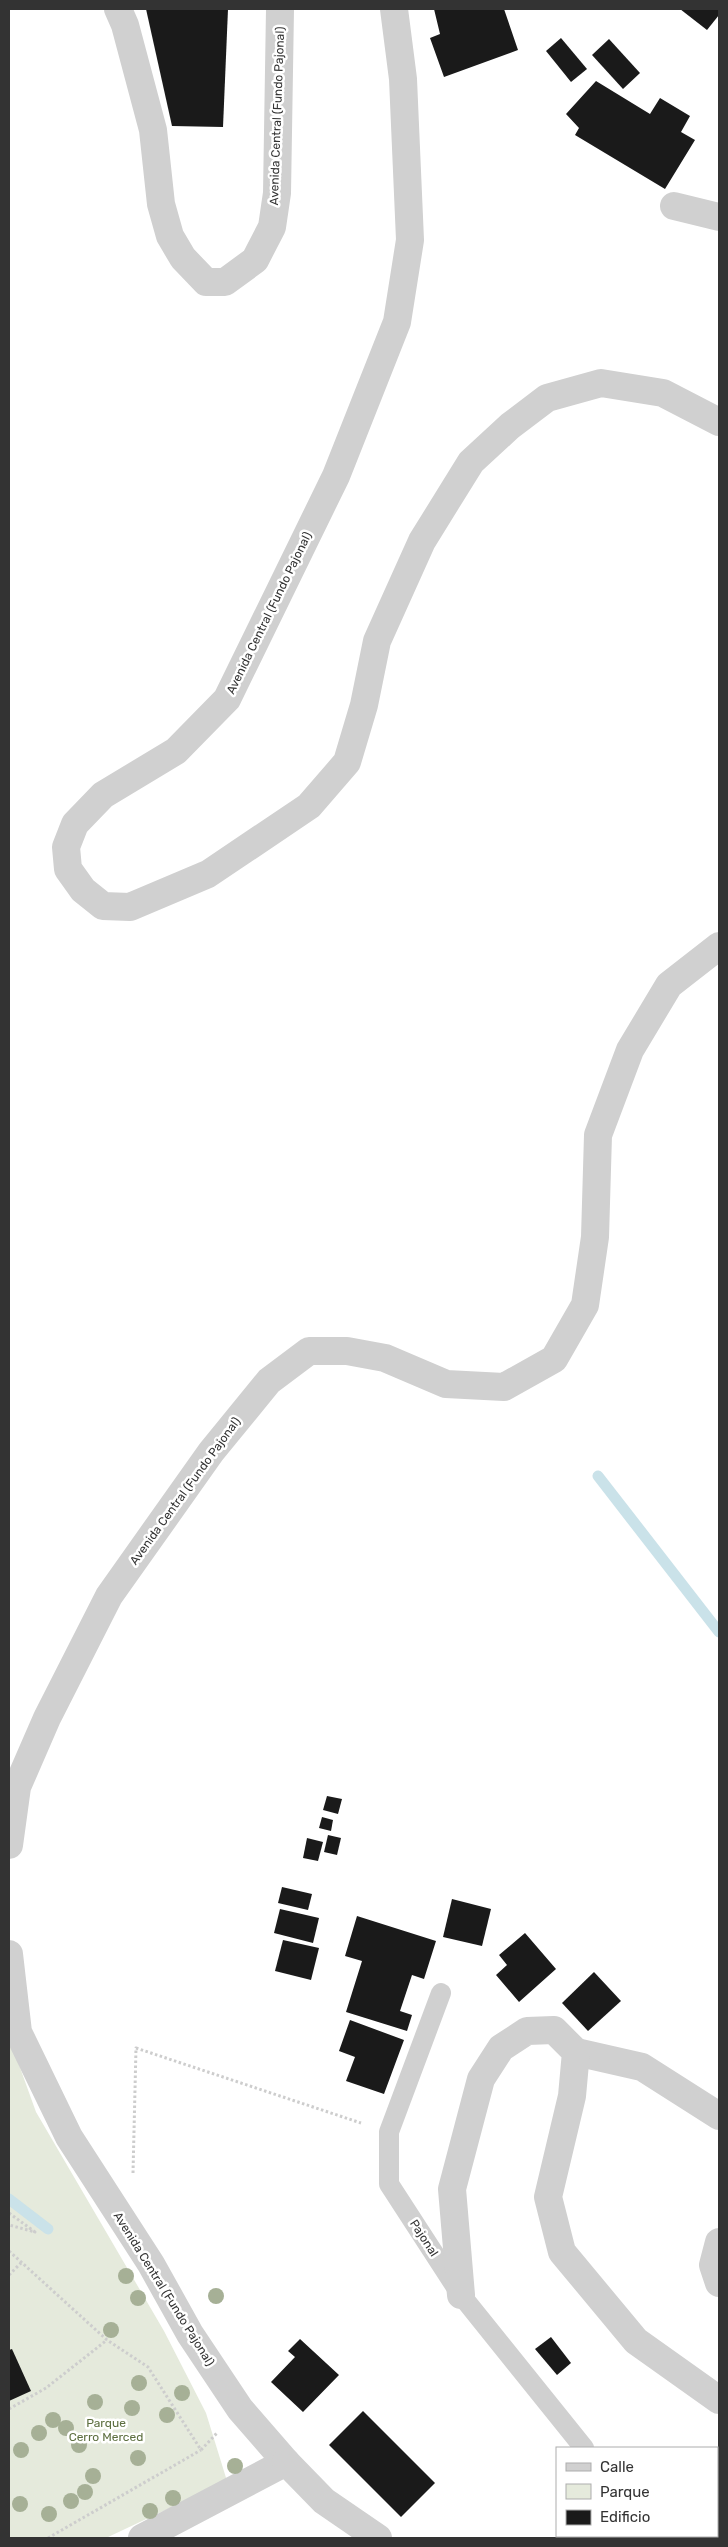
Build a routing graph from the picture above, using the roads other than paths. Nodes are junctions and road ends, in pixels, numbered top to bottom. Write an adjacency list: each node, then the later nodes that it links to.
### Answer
1 (118, 9): 2 (street, Avenida Central (Fundo Pajonal))
2 (280, 9)
3 (394, 9): 6 (street, Avenida Central (Fundo Pajonal))
4 (674, 206): 5 (street)
5 (719, 217)
6 (719, 422)
7 (719, 946): 8 (street, Avenida Central (Fundo Pajonal))
8 (9, 1845)
9 (9, 1954): 18 (street, Avenida Central (Fundo Pajonal))
10 (441, 1993): 15 (lane, Pajonal)
11 (576, 2052): 12 (street); 15 (street); 16 (street)
12 (719, 2116)
13 (719, 2242): 14 (street)
14 (719, 2283)
15 (461, 2295): 17 (lane, Pajonal)
16 (719, 2400)
17 (583, 2447)
18 (286, 2462): 19 (street); 20 (street, Avenida Central (Fundo Pajonal))
19 (142, 2538)
20 (378, 2538)

